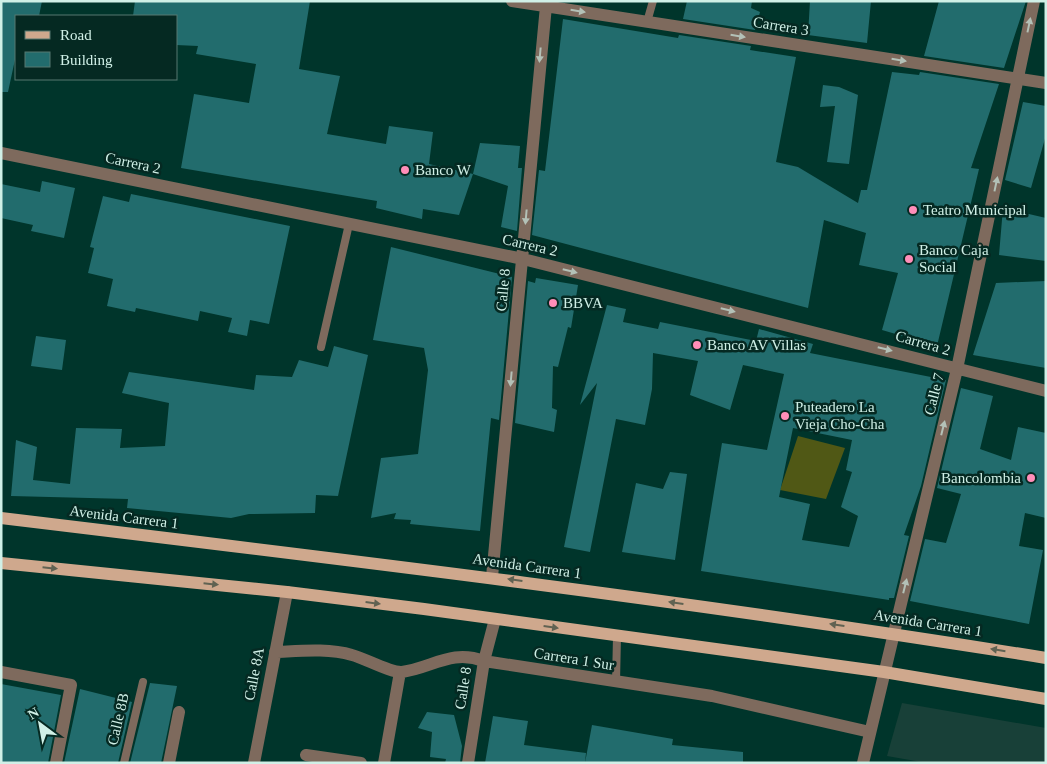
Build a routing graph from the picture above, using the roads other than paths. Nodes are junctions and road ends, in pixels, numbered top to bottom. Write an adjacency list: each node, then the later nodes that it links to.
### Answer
1 (512, 1): 4 (street, Carrera 3)
2 (653, 1): 5 (lane)
3 (1034, 1): 6 (street, Calle 7, one-way to 3)
4 (546, 6): 5 (street, Carrera 3, one-way to 5); 10 (street, Calle 8, one-way to 10)
5 (647, 22): 6 (street, Carrera 3, one-way to 6)
6 (1018, 79): 7 (street, Carrera 3); 12 (street, Calle 7, one-way to 6)
7 (1046, 83)
8 (1, 153): 9 (street, Carrera 2)
9 (349, 224): 10 (street, Carrera 2); 11 (lane)
10 (523, 259): 12 (street, Carrera 2, one-way to 12); 16 (street, Calle 8, one-way to 16)
11 (322, 347)
12 (957, 369): 13 (street, Carrera 2); 19 (street, Calle 7, one-way to 12)
13 (1046, 391)
14 (1, 518): 16 (main road, Avenida Carrera 1)
15 (1, 563): 17 (main road, one-way to 17)
16 (492, 577): 19 (main road, Avenida Carrera 1, one-way to 16)
17 (287, 592): 18 (main road, one-way to 18); 21 (street, Calle 8A)
18 (495, 619): 20 (main road, one-way to 20); 23 (street, Calle 8)
19 (893, 633): 22 (main road, Avenida Carrera 1, one-way to 19); 26 (street, Calle 7)
20 (618, 636): 26 (main road); 28 (lane)
21 (275, 652): 25 (street); 36 (street, Calle 8A)
22 (1046, 658)
23 (484, 662): 25 (street, Carrera 1 Sur); 28 (street, Carrera 1 Sur); 39 (street, Calle 8)
24 (1, 672): 33 (street)
25 (400, 672): 38 (street)
26 (884, 672): 29 (main road); 31 (street, Calle 7)
27 (143, 682): 34 (lane, Calle 8B)
28 (616, 682): 31 (street, Carrera 1 Sur)
29 (1046, 699)
30 (179, 712): 35 (street)
31 (870, 732): 40 (street, Calle 7)
32 (306, 755): 37 (street)
33 (56, 763)
34 (124, 763)
35 (170, 763)
36 (254, 763)
37 (361, 763)
38 (384, 763)
39 (468, 763)
40 (863, 763)

